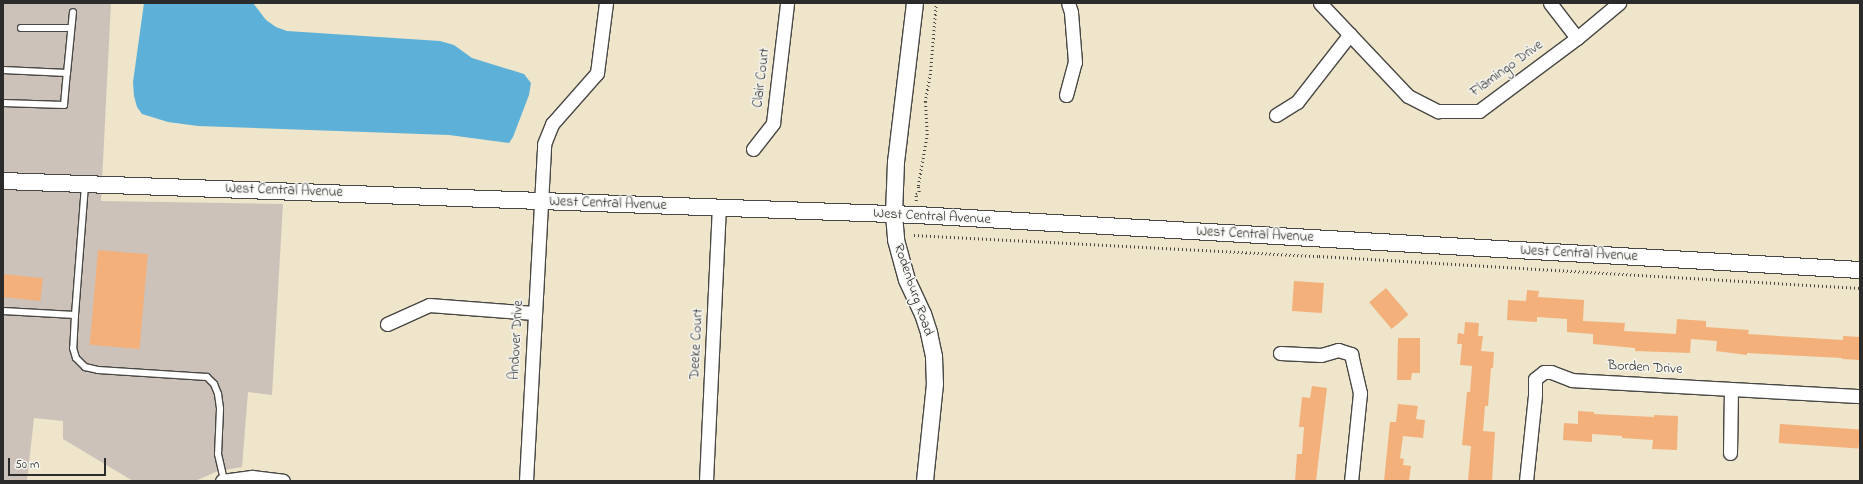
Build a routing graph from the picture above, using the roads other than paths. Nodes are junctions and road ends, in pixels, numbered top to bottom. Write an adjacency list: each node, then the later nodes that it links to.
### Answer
1 (606, 3): 21 (street, Andover Drive)
2 (787, 3): 18 (street, Clair Court)
3 (914, 3): 23 (street, Rodenburg Road)
4 (1068, 3): 15 (street)
5 (1320, 3): 11 (street, Flamingo Drive)
6 (1550, 3): 12 (street)
7 (1619, 3): 12 (street, Flamingo Drive)
8 (73, 12): 10 (lane)
9 (21, 28): 10 (lane)
10 (71, 28): 14 (lane)
11 (1350, 34): 12 (street, Flamingo Drive); 17 (street)
12 (1577, 38)
13 (3, 70): 14 (lane)
14 (67, 73): 16 (lane)
15 (1066, 95)
16 (3, 103)
17 (1276, 115)
18 (753, 149)
19 (3, 181): 20 (street, West Central Avenue)
20 (85, 184): 21 (street, West Central Avenue); 27 (lane)
21 (541, 201): 22 (street, West Central Avenue); 26 (street, Andover Drive)
22 (719, 208): 23 (street, West Central Avenue); 36 (street, Deeke Court)
23 (894, 215): 24 (street, West Central Avenue); 37 (street, Rodenburg Road)
24 (1860, 270)
25 (3, 311): 27 (lane)
26 (534, 312): 28 (street); 35 (street, Andover Drive)
27 (75, 315): 33 (lane)
28 (387, 324)
29 (1280, 353): 38 (street)
30 (1731, 389): 31 (street, Borden Drive); 32 (street); 39 (street, Borden Drive)
31 (1860, 396)
32 (1730, 453)
33 (223, 481): 34 (street)
34 (283, 481)
35 (526, 481)
36 (706, 481)
37 (926, 481)
38 (1351, 481)
39 (1526, 481)

